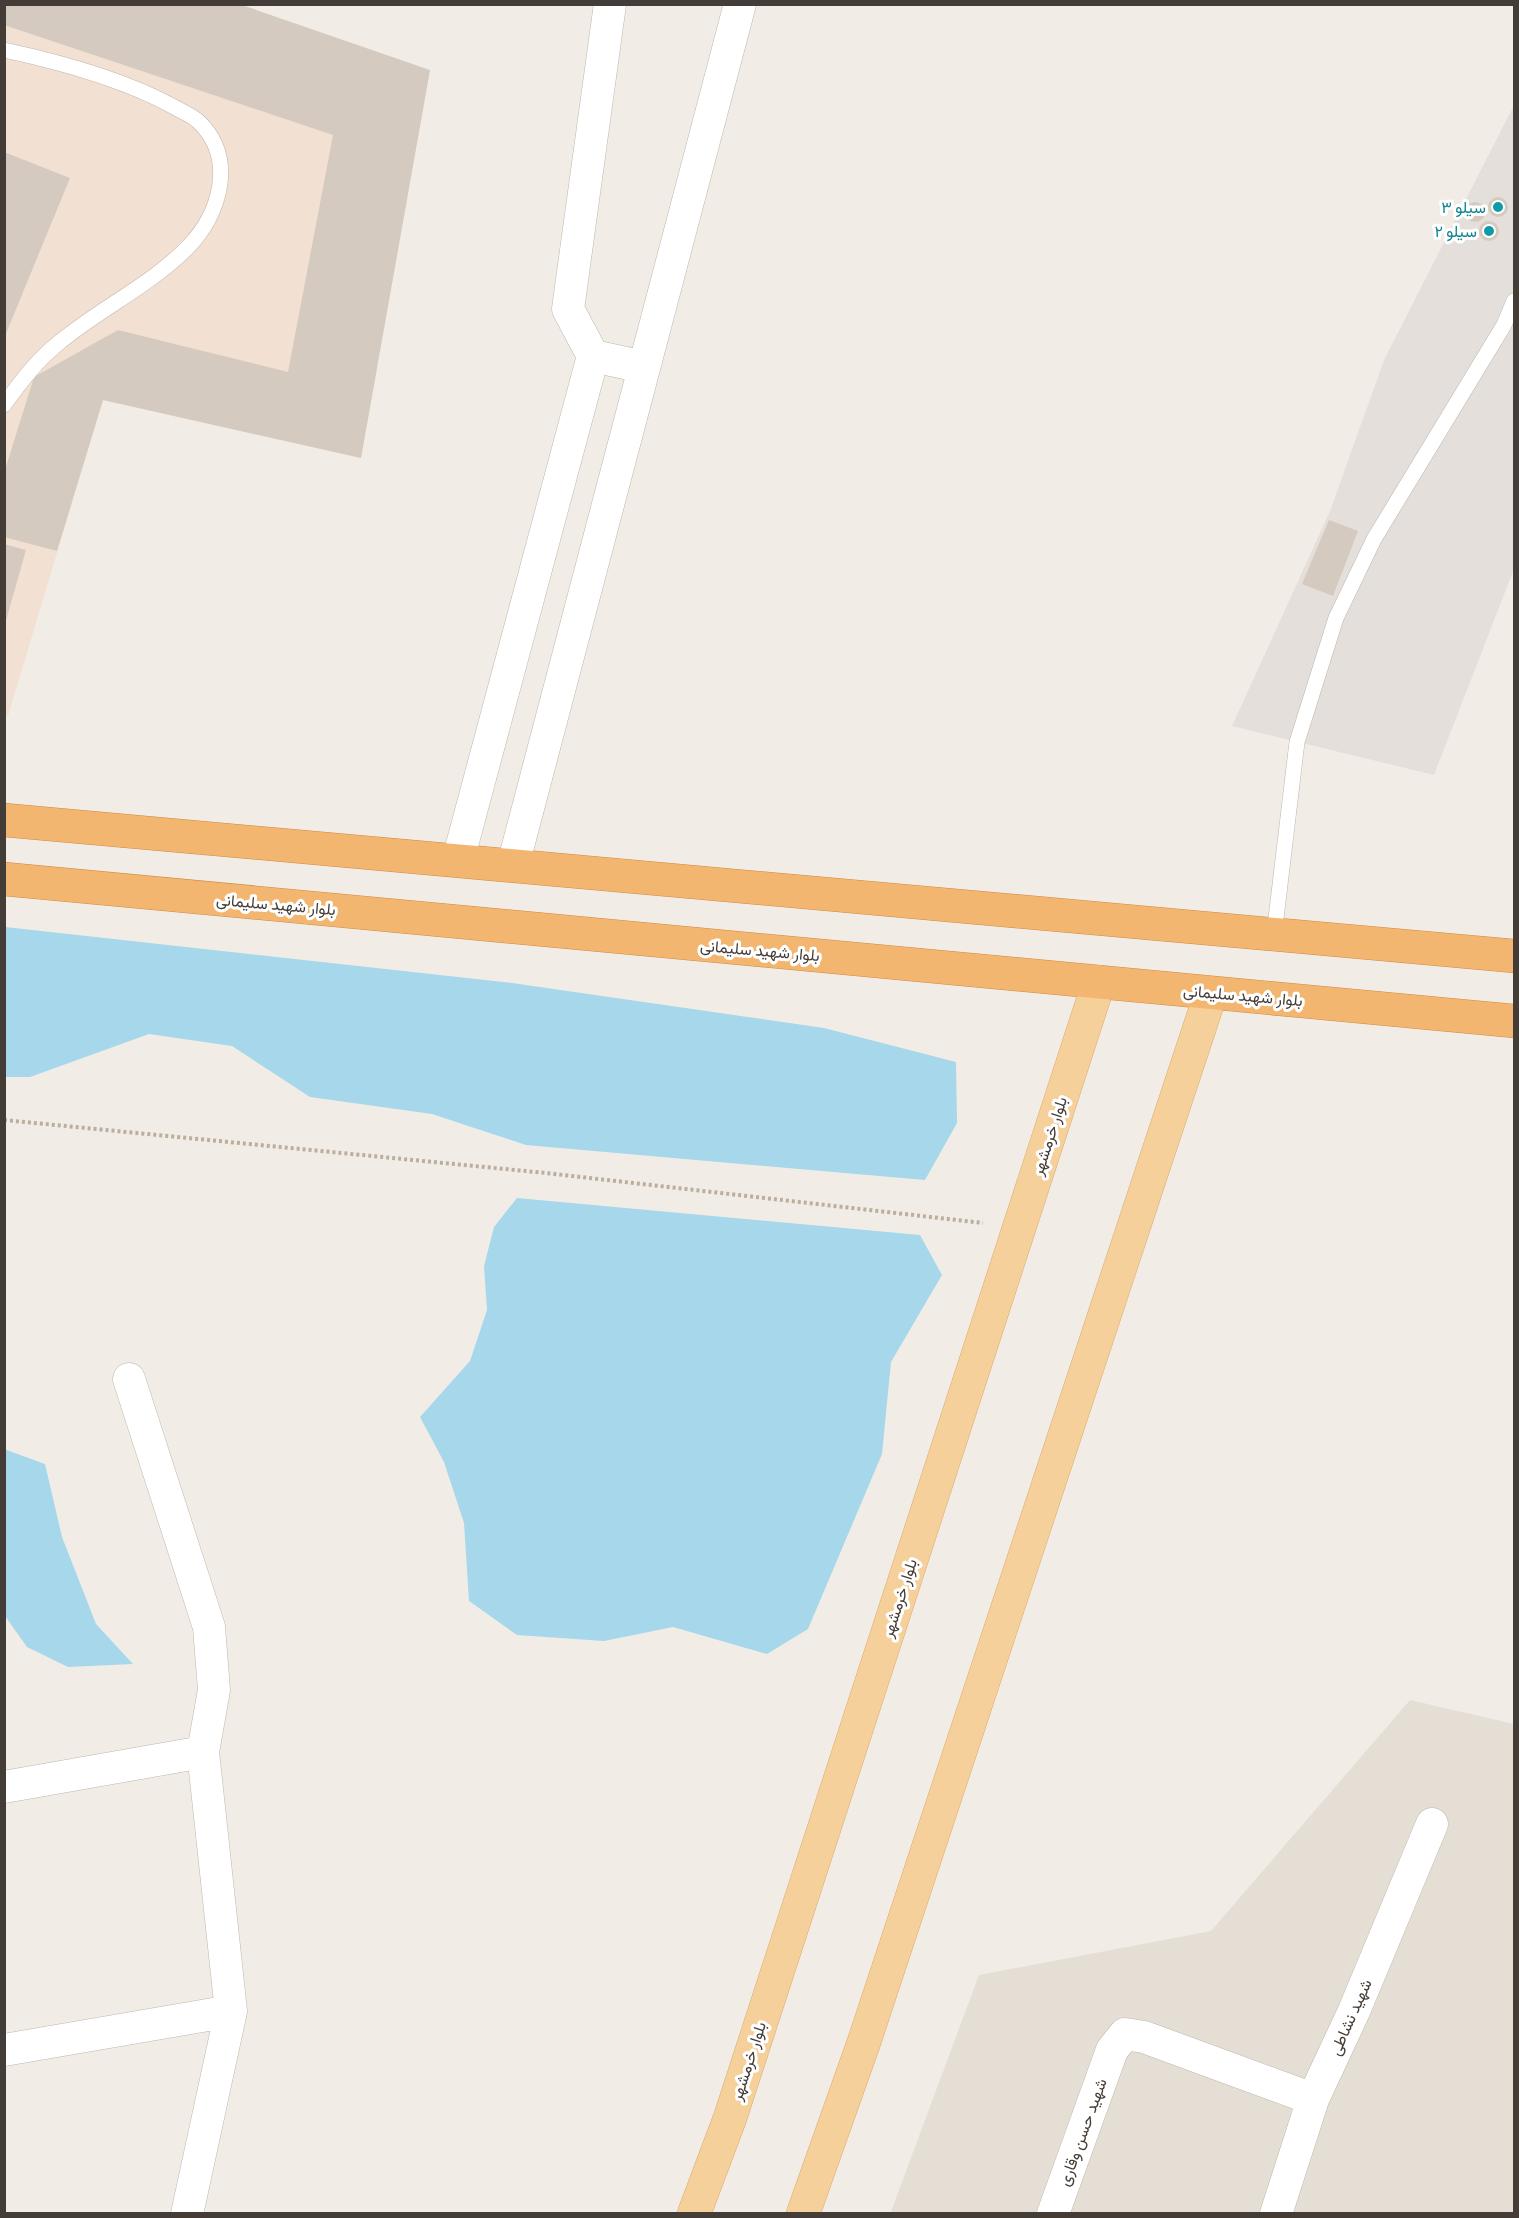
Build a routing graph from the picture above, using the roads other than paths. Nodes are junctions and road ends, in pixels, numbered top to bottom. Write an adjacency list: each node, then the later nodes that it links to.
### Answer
1 (610, 4): 5 (street)
2 (740, 4): 6 (street)
3 (4, 50): 7 (lane)
4 (1515, 301): 12 (lane)
5 (593, 356): 6 (street); 9 (street)
6 (644, 367): 10 (street)
7 (4, 405)
8 (4, 820): 9 (highway)
9 (458, 861): 10 (highway)
10 (513, 866): 12 (highway)
11 (4, 879): 14 (highway, بلوار شهید سلیمانی)
12 (1274, 935): 13 (highway)
13 (1515, 956)
14 (1099, 982): 15 (highway, بلوار شهید سلیمانی); 25 (main road, بلوار خرمشهر)
15 (1211, 993): 16 (highway, بلوار شهید سلیمانی); 26 (main road)
16 (1515, 1021)
17 (129, 1379): 18 (street)
18 (202, 1752): 19 (street); 21 (street)
19 (4, 1786)
20 (1432, 1824): 23 (street, شهید نشاطی)
21 (231, 2012): 22 (street); 24 (street)
22 (4, 2050)
23 (1313, 2099): 27 (street, شهید حسن وقاری); 28 (street, شهید نشاطی)
24 (187, 2214)
25 (693, 2214)
26 (803, 2214)
27 (1053, 2214)
28 (1276, 2214)

